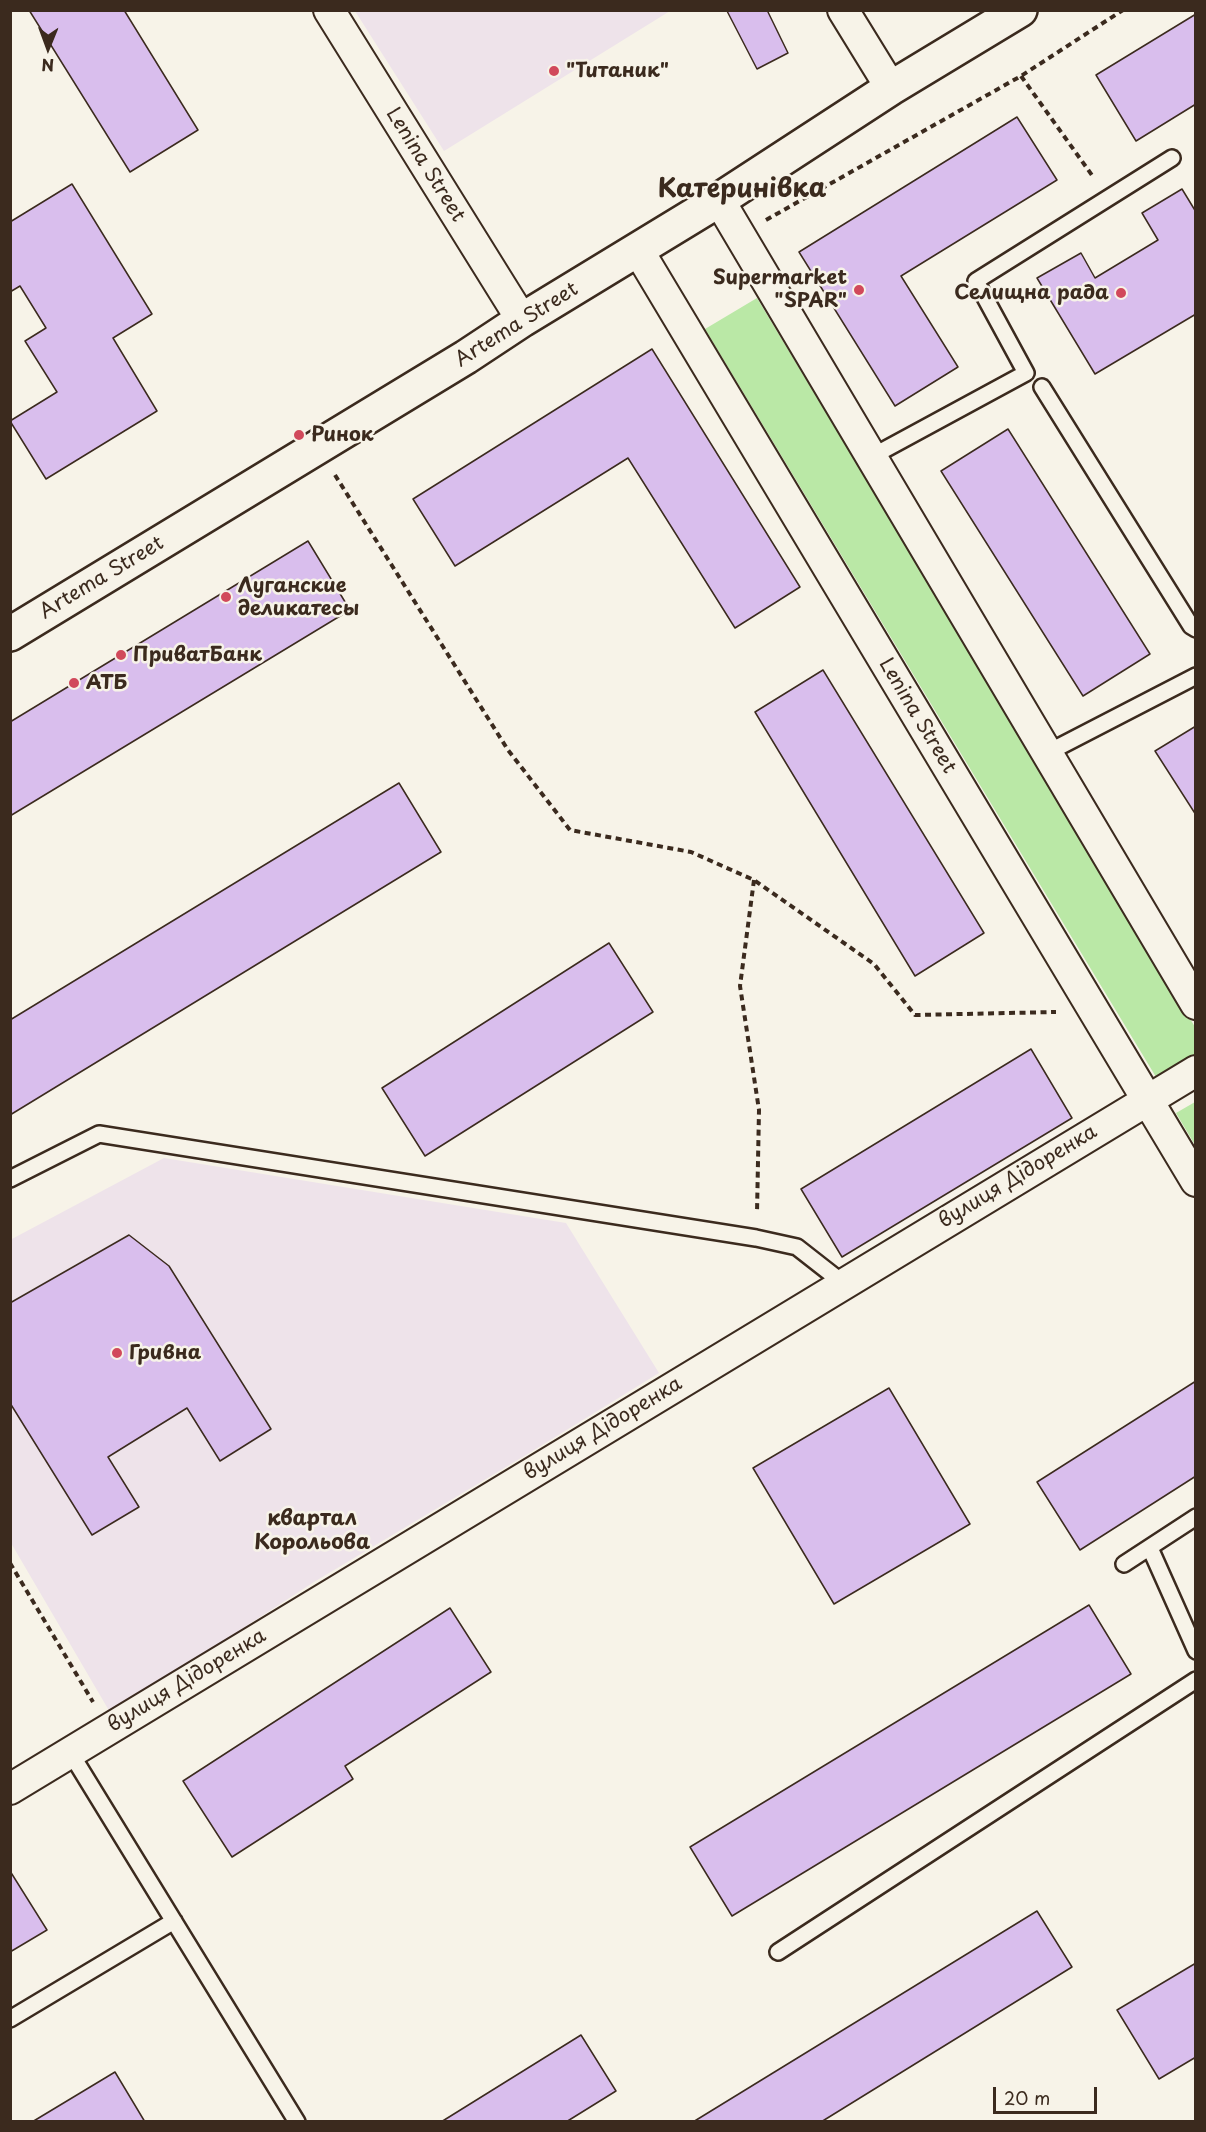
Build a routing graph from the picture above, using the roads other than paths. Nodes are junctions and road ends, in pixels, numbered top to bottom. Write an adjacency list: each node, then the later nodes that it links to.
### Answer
1 (329, 10): 8 (street, Lenina Street)
2 (843, 10): 4 (street)
3 (1020, 10): 4 (street, Artema Street)
4 (891, 88): 6 (street, Artema Street)
5 (1172, 158): 10 (lane)
6 (719, 200): 7 (street, Artema Street); 10 (street)
7 (638, 250): 8 (street, Artema Street); 17 (street, Lenina Street)
8 (522, 320): 12 (street, Artema Street)
9 (1042, 387): 11 (lane)
10 (871, 457): 14 (street)
11 (1194, 632)
12 (10, 634)
13 (1196, 676): 14 (lane)
14 (1047, 753): 15 (street)
15 (1196, 1004)
16 (1196, 1071): 17 (street, вулиця Дідоренка)
17 (1146, 1100): 19 (street, Lenina Street); 20 (street, вулиця Дідоренка)
18 (10, 1179): 20 (lane)
19 (1196, 1181)
20 (843, 1283): 26 (street, вулиця Дідоренка)
21 (1196, 1517): 22 (lane)
22 (1150, 1548): 23 (lane); 24 (lane)
23 (1124, 1564)
24 (1196, 1651)
25 (1196, 1680): 29 (lane)
26 (70, 1752): 27 (street, вулиця Дідоренка); 28 (lane)
27 (10, 1789)
28 (174, 1921): 30 (lane); 31 (lane)
29 (778, 1952)
30 (10, 2019)
31 (297, 2121)

